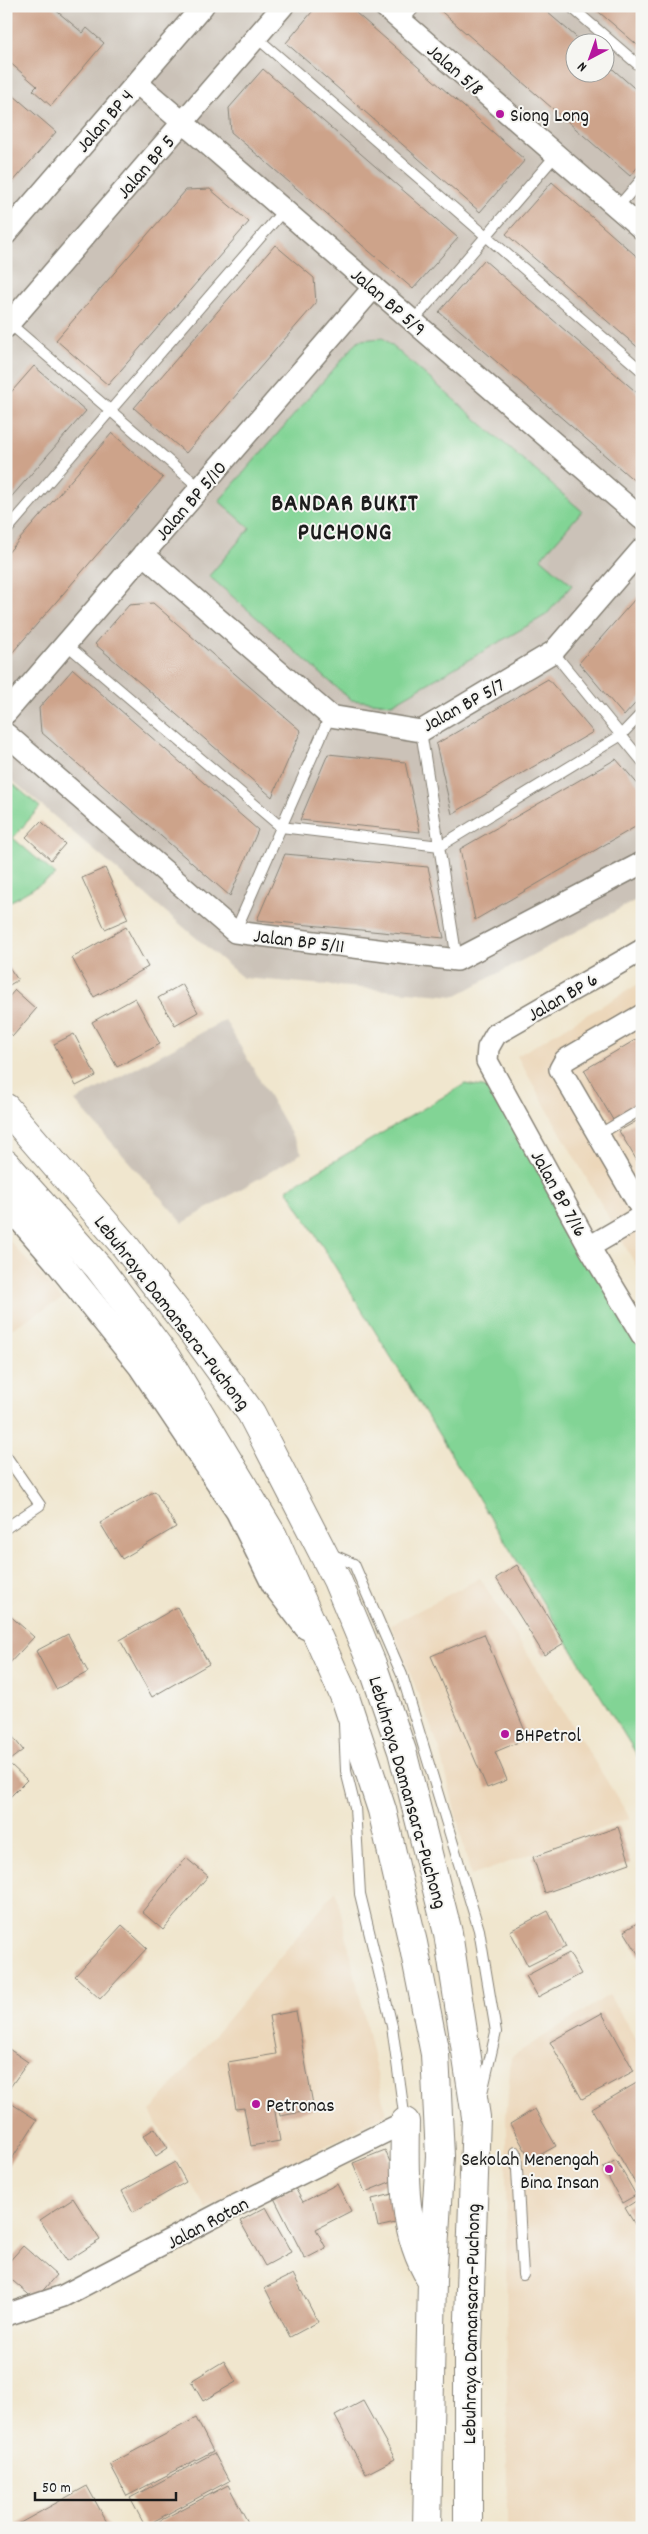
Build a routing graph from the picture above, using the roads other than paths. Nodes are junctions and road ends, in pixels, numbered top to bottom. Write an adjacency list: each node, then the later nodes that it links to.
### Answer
1 (203, 6): 8 (street, Jalan BP 4)
2 (283, 6): 6 (street, Jalan BP 5)
3 (384, 6): 5 (street, Jalan 5/8)
4 (570, 6): 7 (lane)
5 (409, 14): 10 (street, Jalan 5/8)
6 (256, 37): 9 (street, Jalan BP 5); 16 (lane)
7 (642, 68)
8 (137, 83): 9 (street, Jalan BP 5/9); 15 (street, Jalan BP 4)
9 (182, 122): 13 (street, Jalan BP 5/9); 19 (street, Jalan BP 5)
10 (556, 155): 12 (street, Jalan 5/8); 16 (lane)
11 (642, 180): 12 (lane)
12 (617, 208): 14 (street, Jalan 5/8)
13 (284, 210): 17 (street, Jalan BP 5/9); 21 (lane)
14 (642, 229)
15 (6, 234)
16 (486, 236): 18 (lane); 20 (lane)
17 (374, 287): 18 (street, Jalan BP 5/9); 22 (street, Jalan BP 5/10)
18 (413, 321): 23 (street, Jalan BP 5/9)
19 (8, 325): 21 (lane)
20 (642, 371)
21 (110, 411): 22 (lane); 24 (lane)
22 (200, 488): 26 (street, Jalan BP 5/10)
23 (642, 519)
24 (6, 531)
25 (642, 549): 28 (street, Jalan BP 5/7)
26 (143, 554): 27 (street, Jalan BP 5/10); 31 (street)
27 (66, 644): 29 (street, Jalan BP 5/10); 36 (lane)
28 (553, 652): 32 (street, Jalan BP 5/7); 34 (lane)
29 (6, 713)
30 (642, 713): 34 (lane)
31 (330, 716): 32 (street, Jalan BP 5/7); 36 (lane)
32 (421, 731): 37 (lane)
33 (6, 734): 39 (street, Jalan BP 5/11)
34 (620, 736): 35 (lane); 37 (lane)
35 (642, 761)
36 (281, 827): 37 (lane); 39 (lane)
37 (440, 846): 41 (lane)
38 (642, 863): 41 (street)
39 (235, 932): 41 (street, Jalan BP 5/11)
40 (642, 950): 43 (street, Jalan BP 6)
41 (457, 960)
42 (642, 1015): 46 (street)
43 (488, 1048): 51 (street, Jalan BP 7/16)
44 (6, 1108): 62 (highway, Lebuhraya Damansara–Puchong)
45 (642, 1109): 46 (lane)
46 (598, 1135): 49 (street)
47 (6, 1164): 55 (highway, Lebuhraya Damansara–Puchong)
48 (6, 1202): 55 (street)
49 (642, 1210)
50 (642, 1216): 51 (street)
51 (589, 1247): 52 (street, Jalan BP 7/16)
52 (642, 1336)
53 (6, 1456): 54 (lane)
54 (6, 1528)
55 (320, 1642): 56 (highway, Lebuhraya Damansara–Puchong)
56 (346, 1700): 57 (lane); 60 (highway, Lebuhraya Damansara–Puchong)
57 (405, 2122): 60 (highway); 61 (street, Jalan Rotan)
58 (516, 2152): 59 (lane)
59 (523, 2275)
60 (432, 2280): 63 (highway, Lebuhraya Damansara–Puchong)
61 (6, 2315)
62 (469, 2519)
63 (427, 2528)

